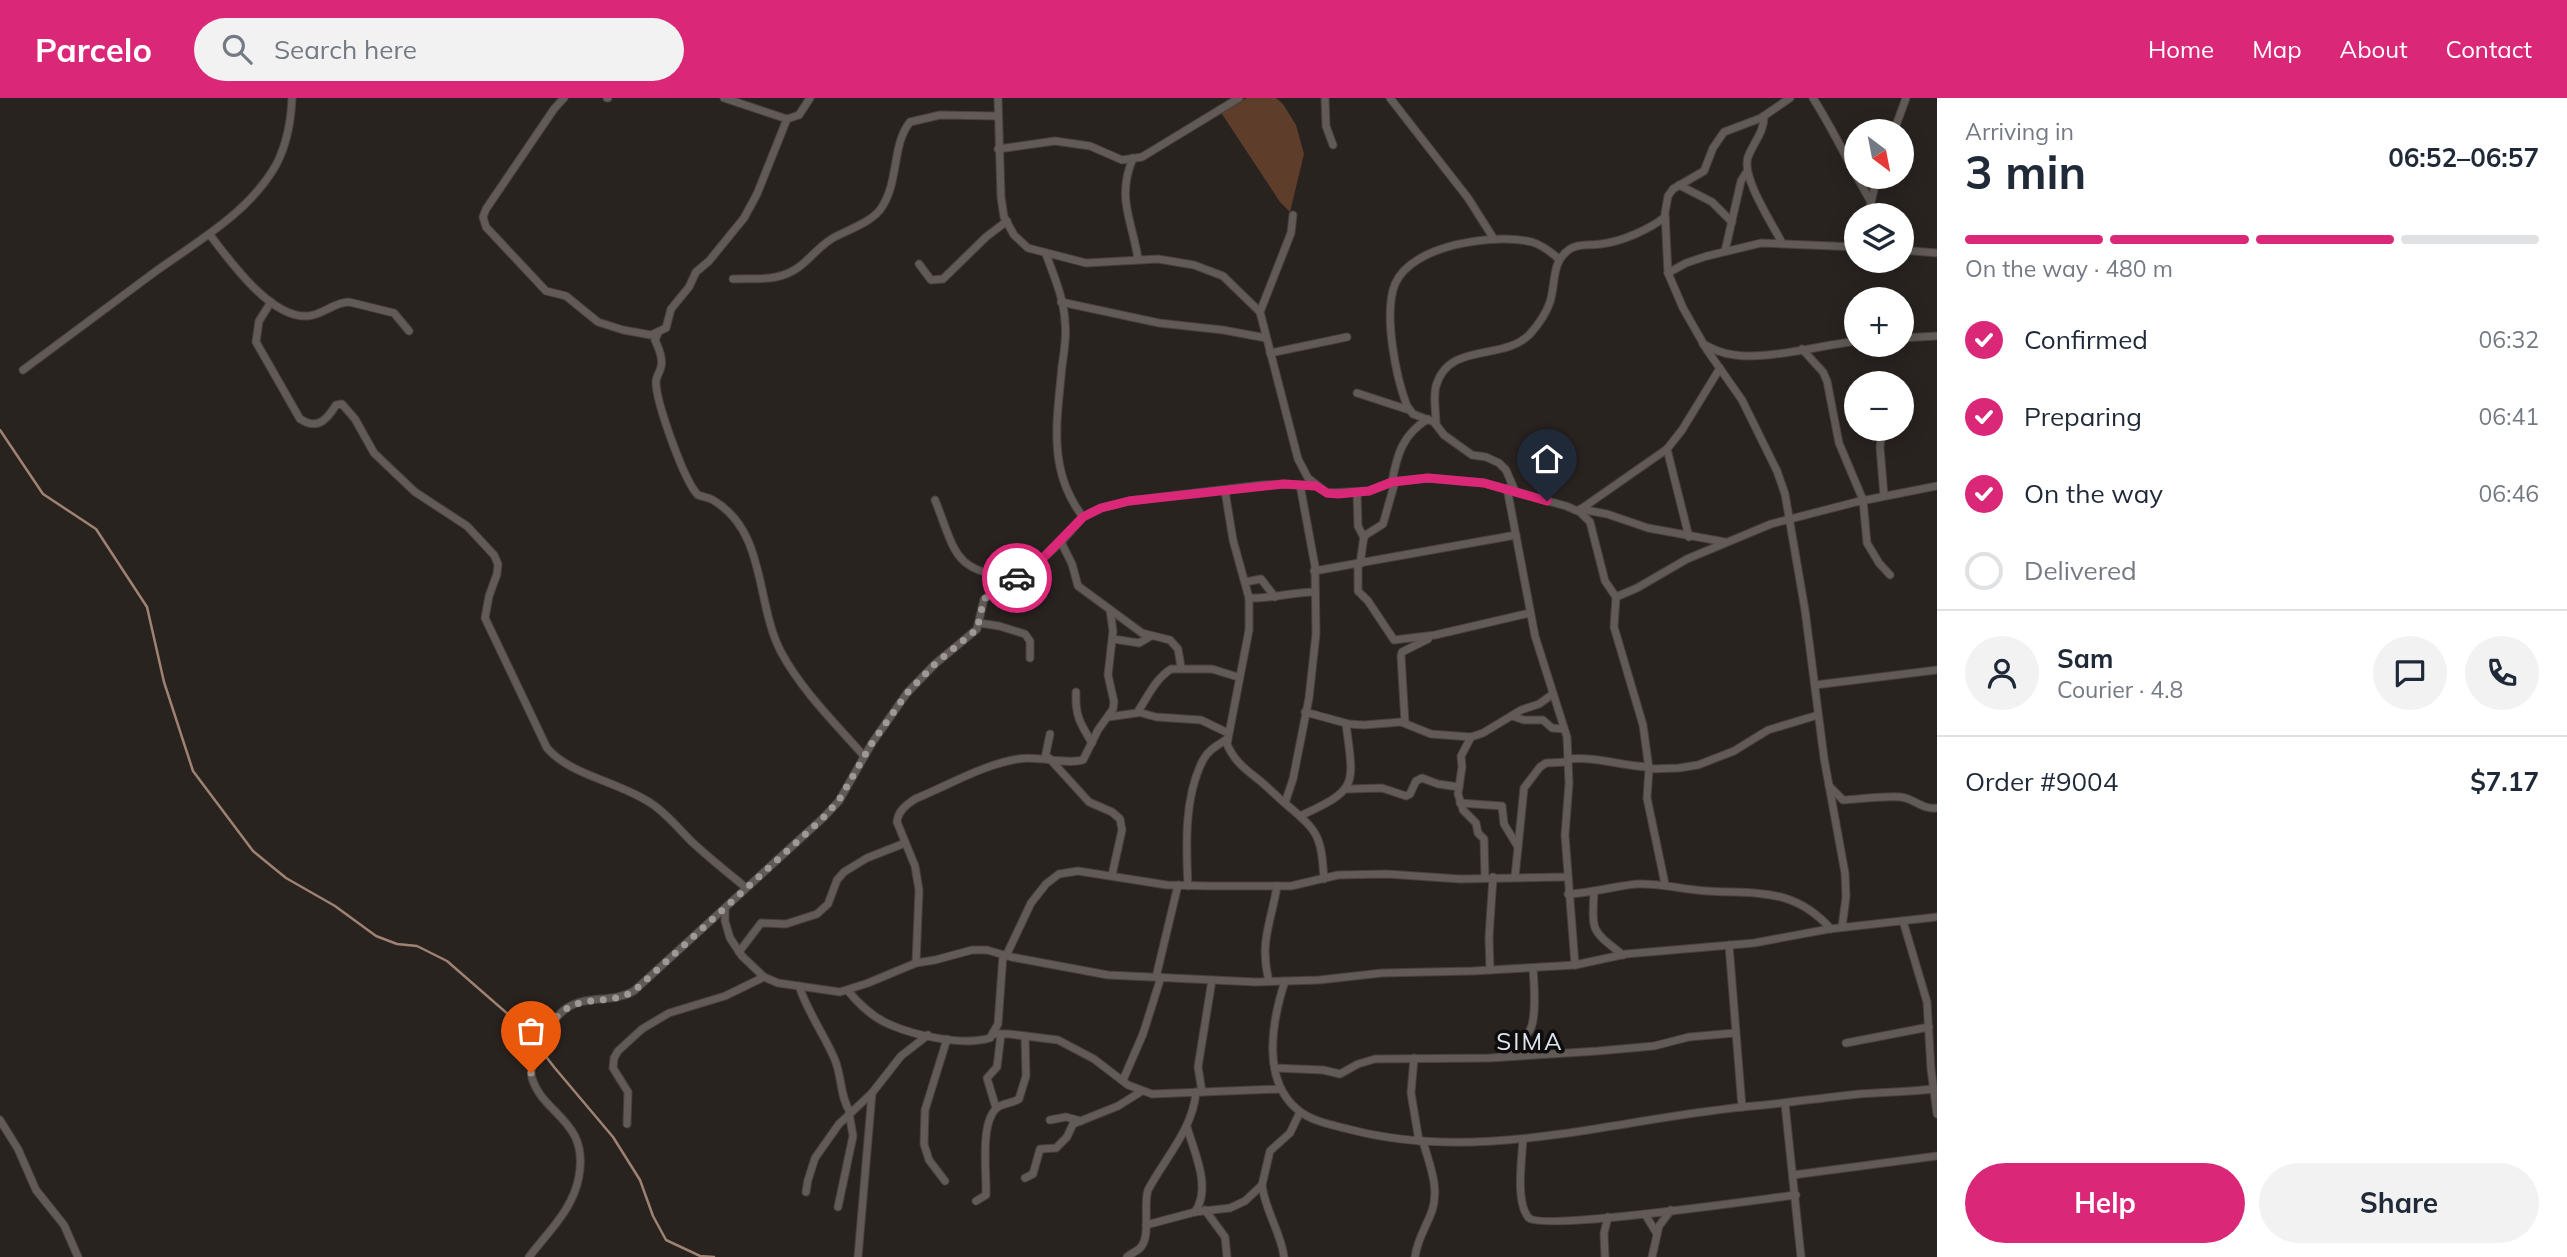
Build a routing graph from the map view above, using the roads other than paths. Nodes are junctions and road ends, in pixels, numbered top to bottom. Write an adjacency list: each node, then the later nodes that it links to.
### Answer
1 (292, 98): 29 (street)
2 (564, 98): 46 (street)
3 (727, 98): 15 (street)
4 (810, 98): 15 (street)
5 (998, 98): 13 (street)
6 (1239, 98): 12 (street)
7 (1325, 98): 17 (street)
8 (1390, 98): 30 (street)
9 (1790, 98): 14 (street)
10 (1813, 98): 23 (street)
11 (1906, 98): 16 (street)
12 (1228, 100): 19 (street)
13 (997, 116): 18 (street); 41 (street)
14 (1764, 116): 20 (street); 21 (street)
15 (787, 119): 46 (street)
16 (1898, 119)
17 (1333, 145)
18 (998, 149): 19 (street); 27 (street)
19 (1133, 158): 37 (street)
20 (1747, 172): 28 (street); 31 (street)
21 (1679, 185): 26 (street); 28 (street)
22 (1873, 189): 23 (street)
23 (1870, 200): 24 (street)
24 (1870, 203)
25 (1293, 215): 44 (street)
26 (1665, 217): 38 (street); 40 (street)
27 (1007, 221): 36 (street); 39 (street)
28 (1732, 222): 33 (street)
29 (210, 235): 42 (street); 56 (street)
30 (1494, 239): 38 (street); 58 (street)
31 (1782, 243): 32 (street); 33 (street)
32 (1844, 246)
33 (1725, 251): 40 (street)
34 (1914, 251): 35 (street)
35 (1937, 253)
36 (1046, 254): 37 (street); 43 (street)
37 (1138, 259): 44 (street)
38 (1559, 259): 60 (street)
39 (919, 264)
40 (1668, 273): 52 (street)
41 (733, 279)
42 (271, 302): 45 (street); 138 (street)
43 (1061, 302): 50 (street); 75 (street)
44 (1260, 312): 50 (street)
45 (409, 331)
46 (658, 333): 116 (street)
47 (1937, 336): 49 (street)
48 (1347, 337): 54 (street)
49 (1914, 337)
50 (1266, 338): 54 (street)
51 (1844, 343): 53 (street)
52 (1703, 344): 53 (street); 55 (street)
53 (1802, 349): 73 (street)
54 (1270, 353): 65 (street)
55 (1720, 368): 62 (street); 76 (street)
56 (23, 370)
57 (1357, 393): 58 (street)
58 (1410, 411): 59 (street)
59 (1428, 418): 60 (street); 63 (street)
60 (1436, 424): 69 (street)
61 (1881, 441): 71 (street)
62 (1667, 449): 74 (street); 78 (street)
63 (1394, 482): 67 (street); 70 (street); 79 (street)
64 (1300, 485): 65 (street); 68 (street); 83 (street)
65 (1316, 486): 70 (street)
66 (1937, 486): 71 (street)
67 (1507, 488): 69 (street); 77 (street)
68 (1225, 491): 75 (street); 86 (street)
69 (1516, 491): 74 (street)
70 (1357, 492): 79 (street)
71 (1884, 496): 73 (street)
72 (935, 500): 85 (street)
73 (1863, 500): 76 (street); 84 (street)
74 (1577, 509): 78 (street); 89 (street)
75 (1083, 517): 80 (street)
76 (1791, 518): 81 (street); 101 (street)
77 (1516, 535): 82 (street); 92 (street)
78 (1689, 537): 81 (street)
79 (1364, 538): 82 (street)
80 (1061, 542): 85 (street); 91 (street)
81 (1725, 542): 89 (street)
82 (1359, 564): 83 (street); 94 (street)
83 (1314, 571): 87 (street)
84 (1890, 575)
85 (1017, 578): 93 (street)
86 (1245, 582): 88 (street); 90 (street)
87 (1315, 592): 88 (street); 105 (street)
88 (1275, 597): 90 (street)
89 (1616, 597): 119 (street)
90 (1249, 598): 100 (street)
91 (1110, 610): 95 (street); 96 (street)
92 (1530, 613): 94 (street); 103 (street)
93 (979, 623): 97 (street); 116 (street)
94 (1435, 635): 109 (street)
95 (1151, 636): 96 (street); 98 (street)
96 (1113, 639): 108 (street)
97 (1030, 658)
98 (1181, 667): 100 (street); 104 (street)
99 (1937, 670): 101 (street)
100 (1238, 677): 113 (street)
101 (1815, 685): 106 (street)
102 (1076, 692): 115 (street)
103 (1553, 694): 107 (street); 111 (street)
104 (1138, 712): 108 (street); 113 (street)
105 (1305, 712): 110 (street); 123 (street)
106 (1818, 715): 119 (street); 120 (street)
107 (1512, 716): 111 (street); 114 (street)
108 (1108, 717): 115 (street)
109 (1405, 723): 110 (street); 114 (street)
110 (1346, 724): 122 (street)
111 (1564, 729): 118 (street)
112 (1050, 734): 117 (street)
113 (1228, 736): 123 (street); 136 (street)
114 (1471, 737): 121 (street)
115 (1092, 743): 117 (street)
116 (864, 756): 138 (street)
117 (1047, 758): 127 (street); 129 (street)
118 (1568, 761): 119 (street); 128 (street); 132 (street)
119 (1649, 768): 134 (street)
120 (1829, 786): 125 (street); 144 (street)
121 (1459, 788): 122 (street); 124 (street)
122 (1347, 789): 126 (street)
123 (1285, 803): 126 (street)
124 (1460, 803): 128 (street); 130 (street)
125 (1937, 808)
126 (1300, 816): 133 (street)
127 (905, 843): 147 (street); 150 (street)
128 (1518, 848): 131 (street)
129 (1112, 875): 135 (street); 148 (street)
130 (1489, 877): 131 (street); 133 (street); 153 (street)
131 (1515, 877): 132 (street)
132 (1567, 877): 140 (street)
133 (1324, 878): 137 (street)
134 (1665, 884): 139 (street); 145 (street)
135 (1178, 885): 136 (street); 155 (street)
136 (1188, 886): 137 (street)
137 (1278, 886): 157 (street)
138 (746, 887): 141 (street)
139 (1594, 891): 140 (street); 149 (street)
140 (1568, 894): 151 (street)
141 (725, 908): 147 (street); 207 (street)
142 (1937, 917): 143 (street)
143 (1903, 920): 144 (street); 161 (street)
144 (1842, 927): 145 (street)
145 (1831, 929): 146 (street)
146 (1729, 945): 149 (street); 162 (street)
147 (739, 952): 154 (street)
148 (1005, 955): 150 (street); 155 (street); 163 (street)
149 (1623, 955): 151 (street)
150 (916, 963): 160 (street)
151 (1575, 965): 152 (street)
152 (1533, 968): 153 (street); 168 (street)
153 (1490, 970): 158 (street)
154 (764, 977): 159 (street); 186 (street)
155 (1159, 977): 156 (street); 171 (street)
156 (1212, 981): 157 (street); 175 (street)
157 (1269, 981): 158 (street)
158 (1284, 981): 170 (street)
159 (799, 986): 160 (street); 180 (street)
160 (848, 990): 164 (street)
161 (1929, 1027): 167 (street); 173 (street)
162 (1735, 1033): 168 (street); 178 (street)
163 (997, 1034): 165 (street); 166 (street); 179 (street)
164 (928, 1035): 166 (street); 176 (street)
165 (1025, 1035): 171 (street); 179 (street)
166 (947, 1039): 193 (street)
167 (1846, 1043)
168 (1499, 1057): 169 (street)
169 (1414, 1058): 170 (street); 189 (street)
170 (1275, 1068): 172 (street)
171 (1123, 1080): 174 (street)
172 (1281, 1089): 175 (street); 181 (street)
173 (1933, 1089): 177 (street); 182 (street)
174 (1142, 1091): 175 (street); 185 (street)
175 (1199, 1092): 187 (street)
176 (872, 1093): 180 (street); 208 (street)
177 (1785, 1104): 178 (street); 191 (street)
178 (1742, 1107): 188 (street)
179 (996, 1108): 197 (street)
180 (850, 1112): 195 (street); 198 (street)
181 (1300, 1112): 189 (street); 194 (street)
182 (1937, 1114)
183 (0, 1120): 206 (street)
184 (1050, 1120): 185 (street)
185 (1081, 1121): 192 (street)
186 (627, 1124)
187 (1187, 1127): 201 (street); 204 (street)
188 (1523, 1139): 189 (street); 203 (street)
189 (1421, 1141): 212 (street)
190 (1937, 1156): 191 (street)
191 (1793, 1175): 196 (street)
192 (1025, 1178)
193 (945, 1181)
194 (1262, 1185): 199 (street); 211 (street)
195 (806, 1192)
196 (1796, 1195): 200 (street); 215 (street)
197 (976, 1201)
198 (838, 1207)
199 (1205, 1210): 201 (street); 210 (street)
200 (1671, 1210): 202 (street); 205 (street)
201 (1195, 1212): 204 (street)
202 (1645, 1214): 203 (street); 205 (street)
203 (1608, 1217): 213 (street)
204 (1146, 1225): 209 (street)
205 (1657, 1234): 214 (street)
206 (78, 1257)
207 (529, 1257)
208 (858, 1257)
209 (1126, 1257)
210 (1227, 1257)
211 (1284, 1257)
212 (1415, 1257)
213 (1605, 1257)
214 (1652, 1257)
215 (1801, 1257)

